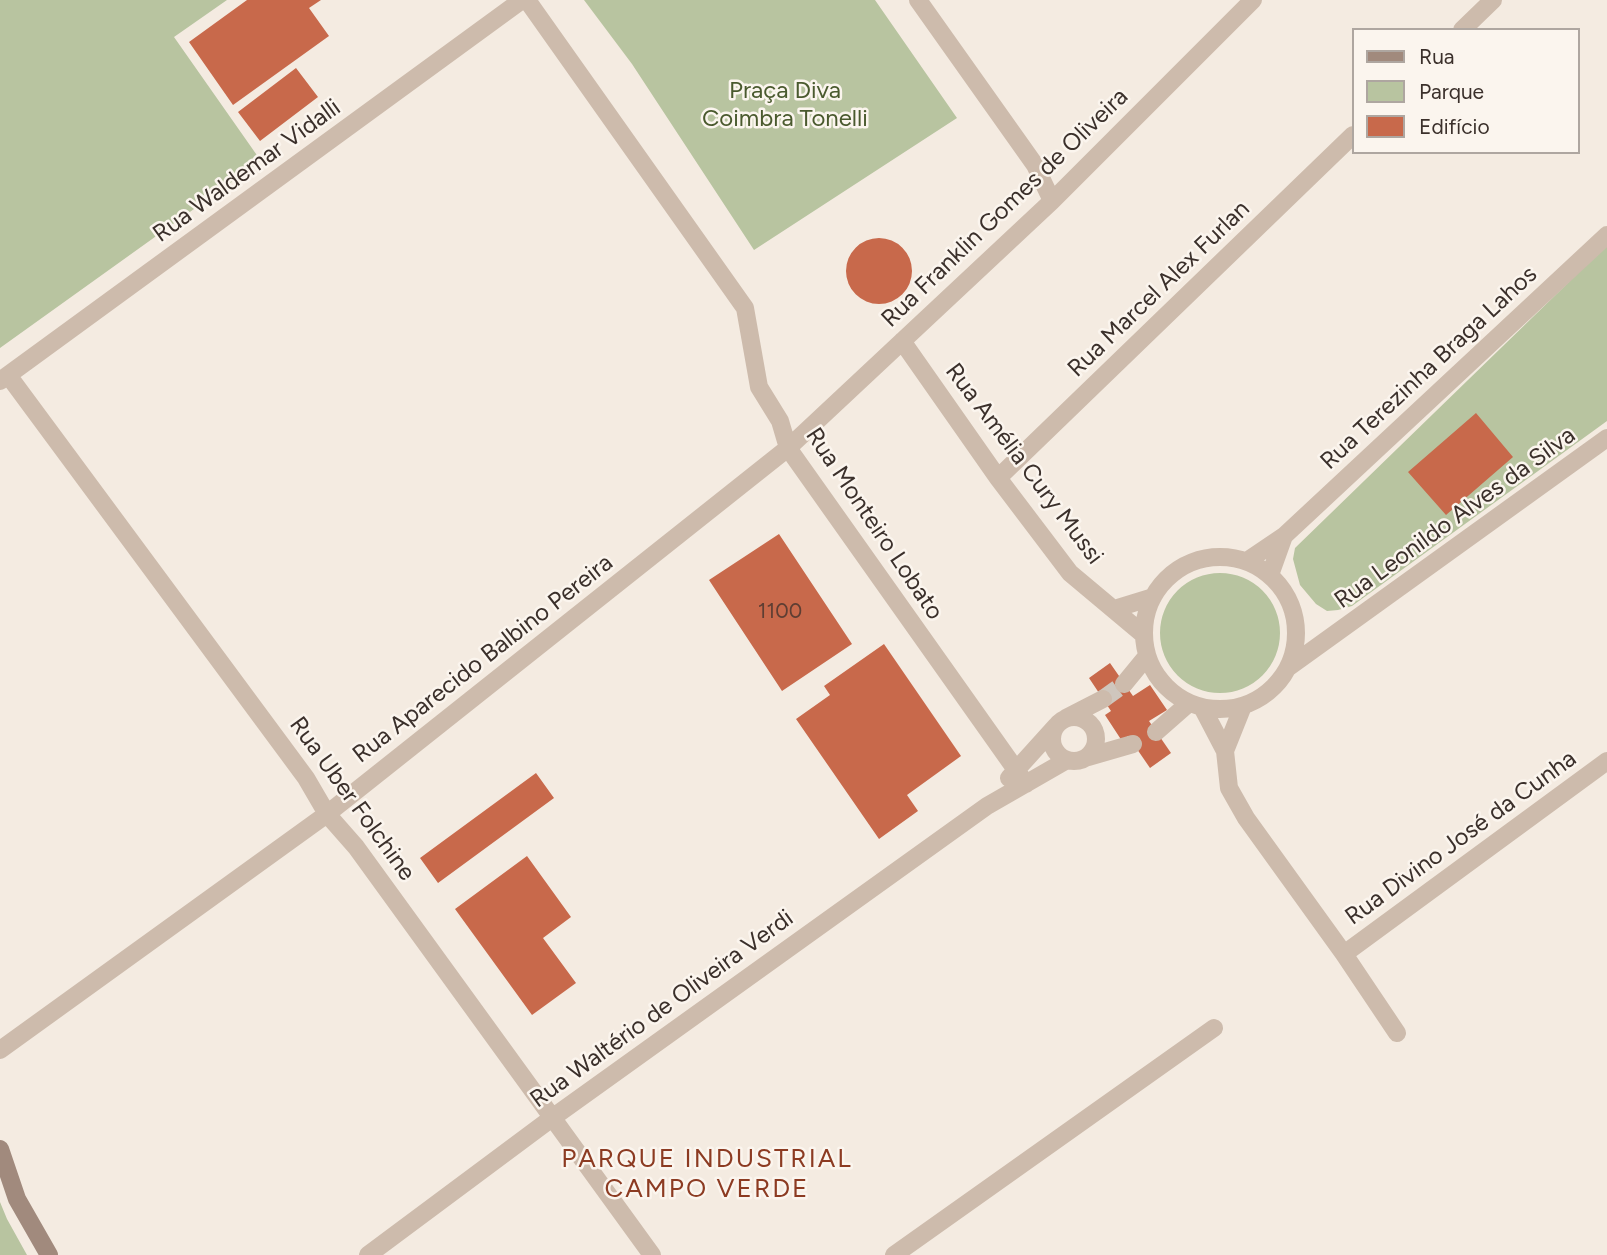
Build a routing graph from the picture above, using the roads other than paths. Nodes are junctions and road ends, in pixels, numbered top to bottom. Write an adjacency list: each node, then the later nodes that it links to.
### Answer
1 (524, 0): 10 (street, Rua Waldemar Vidalli); 12 (street, Rua Monteiro Lobato)
2 (918, 0): 7 (street)
3 (1253, 0): 7 (street, Rua Franklin Gomes de Oliveira)
4 (1493, 0): 5 (street)
5 (1464, 28)
6 (1352, 136): 13 (street, Rua Marcel Alex Furlan)
7 (1052, 201): 9 (street, Rua Franklin Gomes de Oliveira)
8 (1607, 235): 14 (street, Rua Terezinha Braga Lahos)
9 (902, 341): 12 (street, Rua Franklin Gomes de Oliveira); 13 (street, Rua Amélia Cury Mussi)
10 (4, 378): 36 (street, Rua Uber Folchine)
11 (1607, 439): 21 (street, Rua Leonildo Alves da Silva)
12 (788, 448): 35 (street, Rua Monteiro Lobato); 36 (street, Rua Aparecido Balbino Pereira)
13 (998, 478): 18 (street, Rua Amélia Cury Mussi)
14 (1284, 536): 15 (street, Rua Terezinha Braga Lahos); 16 (street, Rua Terezinha Braga Lahos)
15 (1247, 561): 16 (street); 17 (street)
16 (1270, 575): 19 (street)
17 (1153, 597): 18 (street); 20 (street)
18 (1114, 609): 20 (street, Rua Amélia Cury Mussi)
19 (1296, 628): 21 (street, Rua Leonildo Alves da Silva); 23 (street)
20 (1144, 635): 22 (street)
21 (1331, 636): 23 (street, Rua Leonildo Alves da Silva)
22 (1147, 656): 24 (street); 26 (street)
23 (1288, 667): 27 (street)
24 (1124, 684)
25 (1103, 699): 28 (street, Rua Waltério de Oliveira Verdi)
26 (1196, 705): 27 (street); 29 (street); 31 (street)
27 (1243, 706): 31 (street)
28 (1059, 723): 32 (street); 33 (street); 35 (street, Rua Waltério de Oliveira Verdi)
29 (1156, 732)
30 (1133, 744): 32 (street)
31 (1225, 751): 37 (street)
32 (1088, 757): 33 (street)
33 (1067, 760): 35 (street, Rua Waltério de Oliveira Verdi)
34 (1607, 761): 37 (street, Rua Divino José da Cunha)
35 (1021, 778): 41 (street, Rua Waltério de Oliveira Verdi)
36 (327, 814): 40 (street, Rua Aparecido Balbino Pereira); 41 (street, Rua Uber Folchine)
37 (1345, 954): 39 (street)
38 (1214, 1028): 46 (street)
39 (1397, 1034)
40 (0, 1050)
41 (552, 1118): 44 (street, Rua Waltério de Oliveira Verdi); 45 (street, Rua Uber Folchine)
42 (0, 1149): 43 (main road)
43 (49, 1255)
44 (368, 1255)
45 (652, 1255)
46 (894, 1255)

